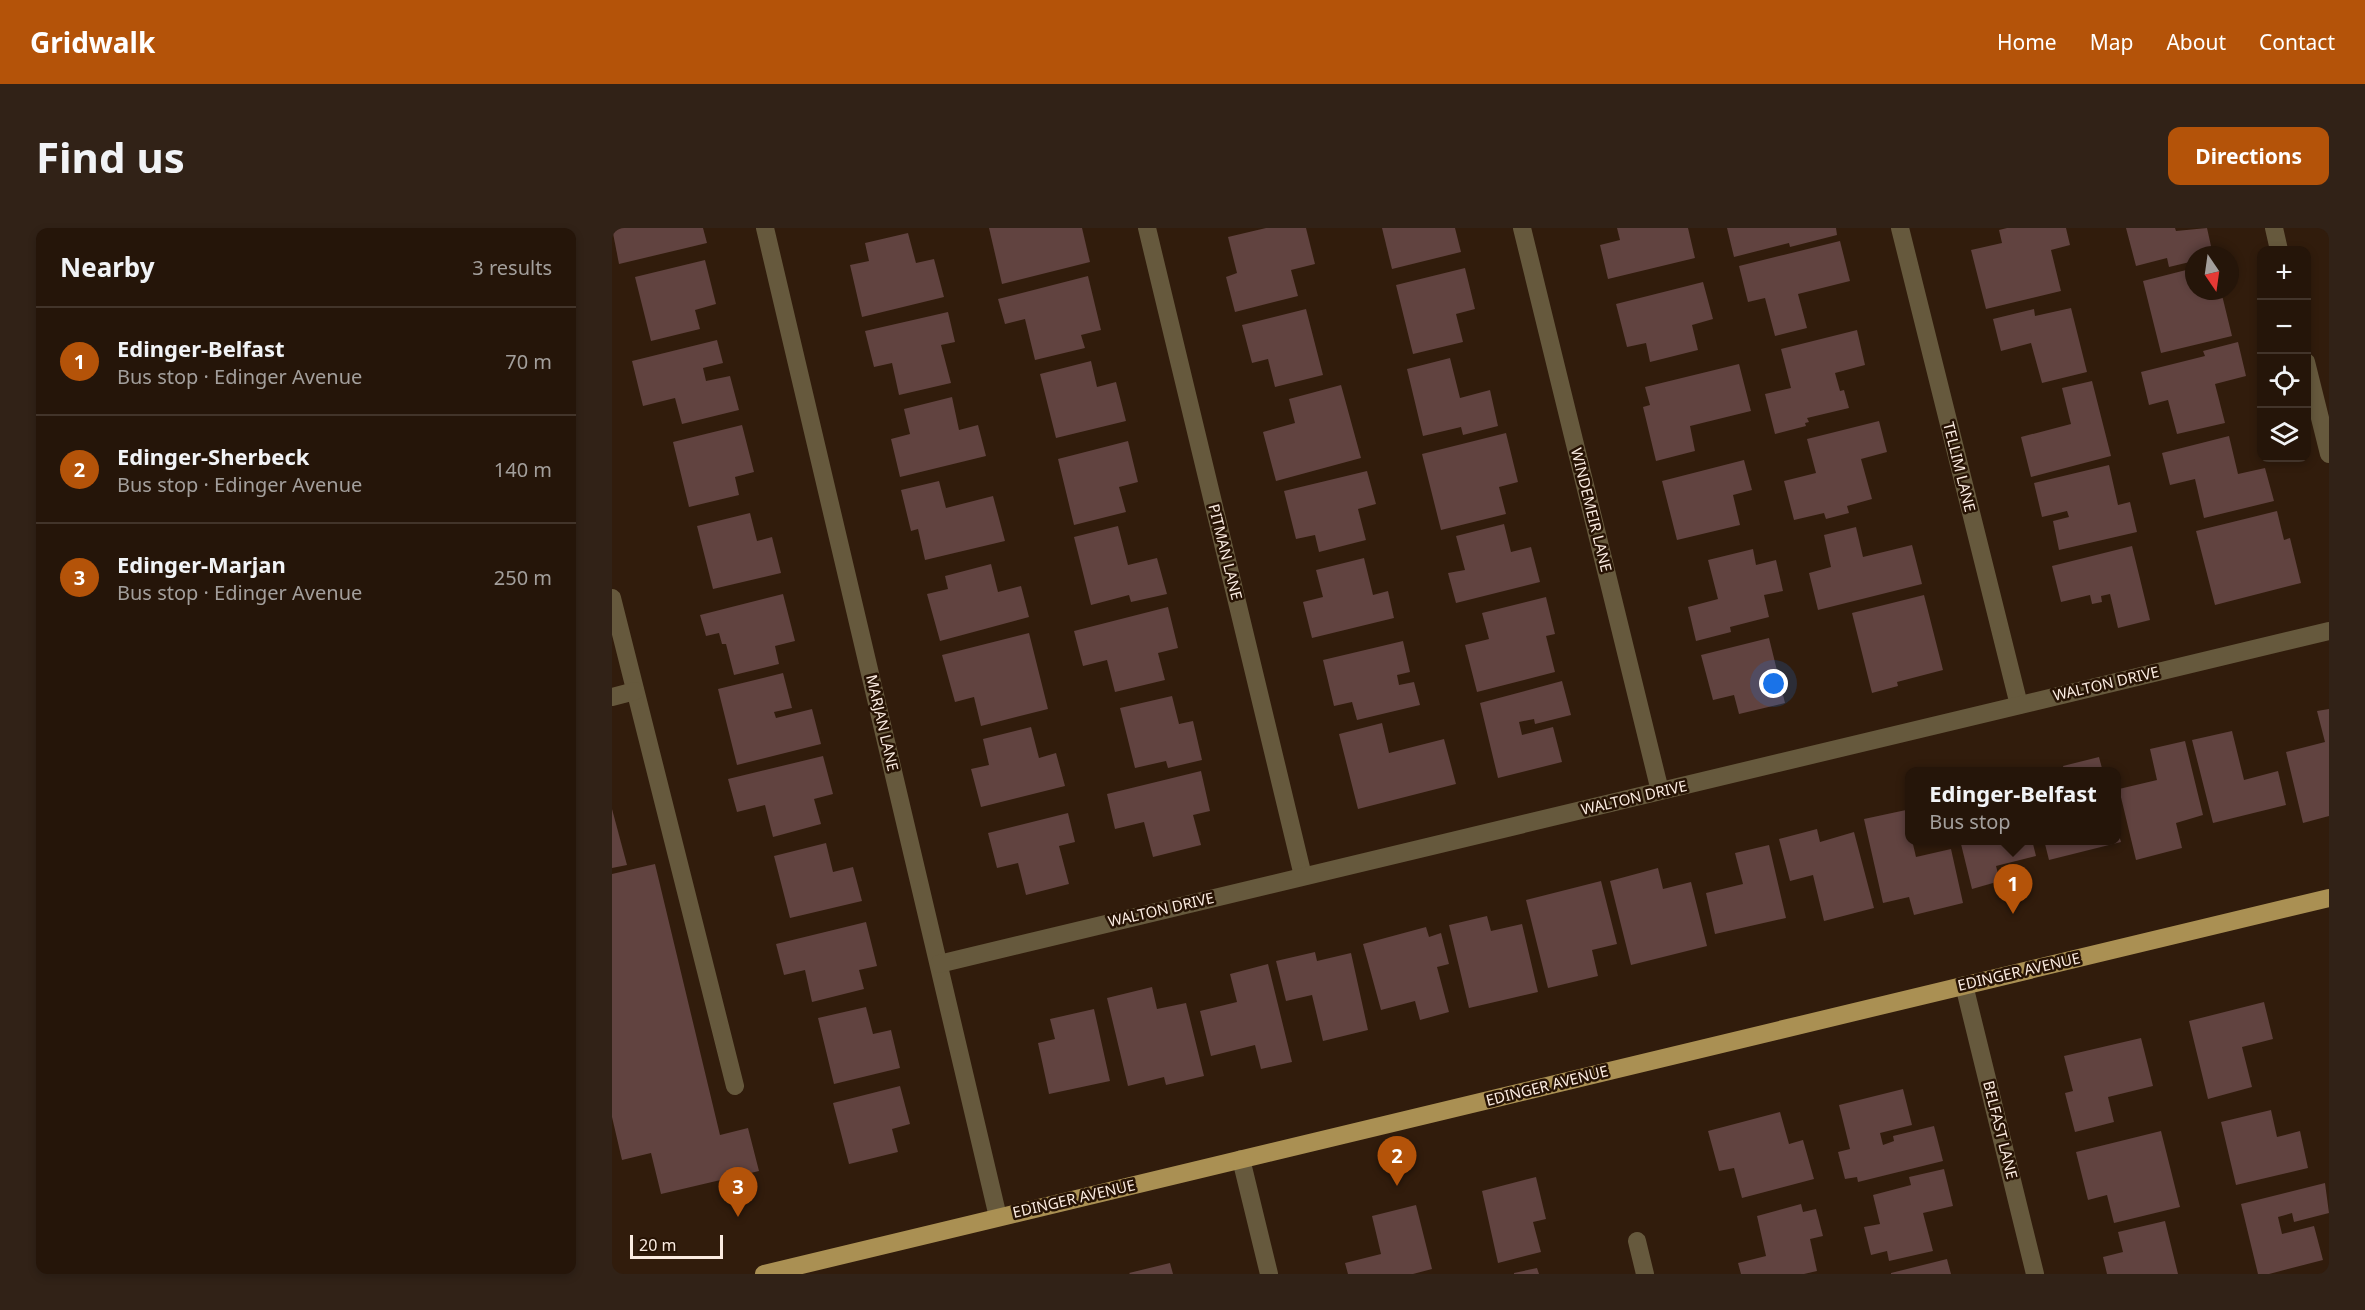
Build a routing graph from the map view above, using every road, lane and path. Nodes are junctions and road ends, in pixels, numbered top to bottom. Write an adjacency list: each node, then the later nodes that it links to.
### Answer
1 (765, 228): 17 (street, MARJAN LANE)
2 (1147, 228): 15 (street, PITMAN LANE)
3 (1522, 228): 14 (street, WINDEMEIR LANE)
4 (1900, 228): 13 (street, TELLIM LANE)
5 (2274, 228): 6 (street)
6 (2278, 246)
7 (2311, 379): 8 (street)
8 (2329, 454)
9 (612, 598): 11 (street)
10 (2329, 631): 13 (street, WALTON DRIVE)
11 (635, 691): 12 (street); 19 (street)
12 (612, 697)
13 (2019, 705): 14 (street, WALTON DRIVE)
14 (1660, 792): 15 (street, WALTON DRIVE)
15 (1303, 876): 17 (street, WALTON DRIVE)
16 (2329, 898): 18 (main road, EDINGER AVENUE)
17 (939, 964): 21 (street, MARJAN LANE)
18 (1964, 985): 20 (main road, EDINGER AVENUE); 26 (street, BELFAST LANE)
19 (735, 1086)
20 (1241, 1159): 21 (main road, EDINGER AVENUE); 24 (street)
21 (998, 1217): 23 (main road, EDINGER AVENUE)
22 (1637, 1241): 25 (street)
23 (764, 1274)
24 (1269, 1274)
25 (1645, 1274)
26 (2035, 1274)

